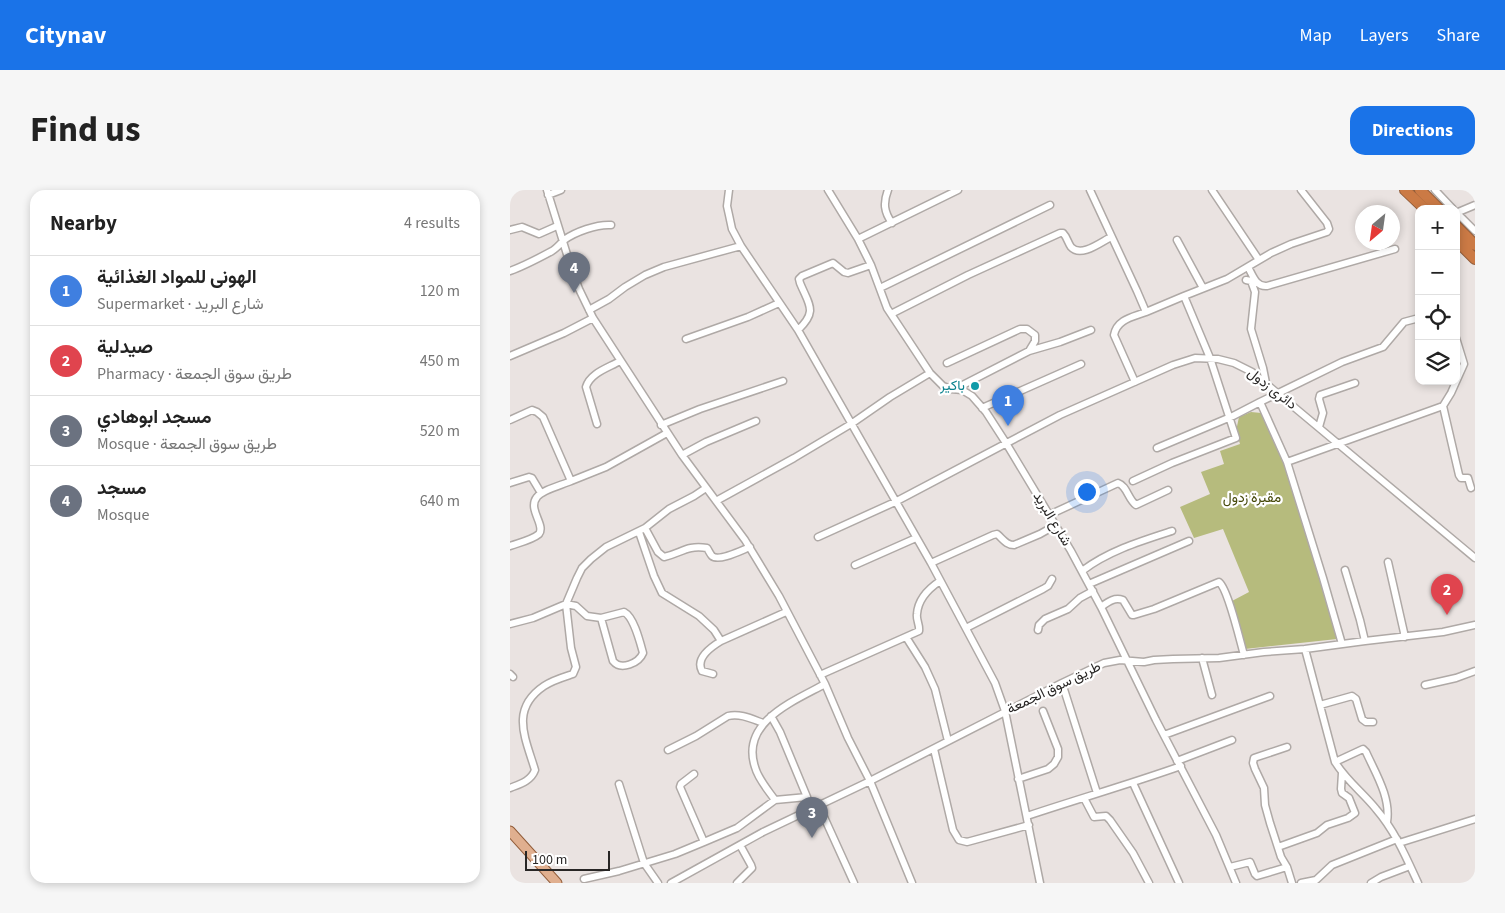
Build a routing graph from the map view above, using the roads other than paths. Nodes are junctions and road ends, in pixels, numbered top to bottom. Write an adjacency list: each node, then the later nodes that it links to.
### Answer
1 (561, 190): 12 (street)
2 (728, 190): 32 (street)
3 (828, 190): 27 (street, شارع البريد)
4 (888, 190): 20 (street)
5 (958, 190): 20 (street)
6 (1090, 190): 26 (street)
7 (1212, 190): 35 (street)
8 (1301, 190): 35 (street)
9 (1406, 190): 13 (highway)
10 (1420, 190): 14 (highway)
11 (1435, 190): 15 (street)
12 (547, 193): 22 (street)
13 (1420, 205)
14 (1435, 205)
15 (1449, 205)
16 (1475, 205): 18 (street)
17 (1050, 206): 40 (street)
18 (1460, 211)
19 (1460, 216): 25 (street)
20 (892, 223): 27 (street)
21 (611, 225): 28 (street)
22 (558, 226): 23 (street); 28 (street)
23 (510, 230)
24 (1460, 230): 31 (highway)
25 (1475, 231)
26 (1111, 237): 45 (street); 46 (street)
27 (858, 239): 36 (street, شارع البريد)
28 (564, 240): 38 (street); 44 (street)
29 (1177, 240): 41 (street)
30 (1460, 244): 34 (highway)
31 (1475, 245)
32 (741, 246): 43 (street); 44 (street)
33 (1392, 250): 37 (street)
34 (1475, 259)
35 (1259, 260): 37 (street)
36 (871, 265): 40 (street, شارع البريد); 49 (street)
37 (1248, 268): 41 (street)
38 (510, 271)
39 (1246, 280): 62 (street)
40 (880, 288): 46 (street, شارع البريد)
41 (1203, 288): 42 (street)
42 (1184, 296): 45 (street); 55 (street)
43 (779, 303): 49 (street); 51 (street)
44 (589, 310): 47 (street)
45 (1146, 312): 61 (street)
46 (891, 314): 59 (street, شارع البريد)
47 (593, 318): 54 (street); 56 (street)
48 (1415, 319): 65 (street)
49 (798, 330): 74 (street)
50 (1091, 330): 53 (street)
51 (686, 340)
52 (1457, 340): 67 (street)
53 (1029, 351): 57 (street); 64 (street)
54 (510, 356)
55 (1210, 358): 61 (street, دائرى زدول); 62 (street, دائرى زدول); 69 (street)
56 (620, 361): 72 (street); 73 (street)
57 (947, 362)
58 (1081, 364): 68 (street)
59 (930, 373): 64 (street, شارع البريد); 74 (street)
60 (783, 382): 73 (street)
61 (1135, 382): 77 (street, دائرى زدول)
62 (1266, 382): 65 (street, دائرى زدول)
63 (1355, 383): 75 (street)
64 (953, 389): 68 (street, شارع البريد)
65 (1279, 394): 66 (street); 75 (street, دائرى زدول)
66 (1260, 402): 69 (street); 81 (street)
67 (1443, 406): 78 (street); 86 (street)
68 (982, 408): 77 (street, شارع البريد)
69 (1229, 418): 79 (street); 83 (street)
70 (510, 420): 82 (street)
71 (756, 421): 80 (street)
72 (597, 424)
73 (661, 424): 76 (street)
74 (851, 424): 89 (street); 90 (street)
75 (1319, 427): 78 (street, دائرى زدول)
76 (667, 433): 80 (street); 82 (street)
77 (1006, 443): 90 (street, دائرى زدول); 91 (street, شارع البريد)
78 (1338, 444): 81 (street); 100 (street, دائرى زدول)
79 (1157, 448)
80 (682, 455): 85 (street)
81 (1287, 462): 122 (street)
82 (572, 481): 88 (street)
83 (1133, 481)
84 (510, 483): 88 (street)
85 (706, 488): 89 (street); 93 (street)
86 (1471, 488)
87 (1168, 490): 91 (street)
88 (541, 493): 98 (street)
89 (716, 501): 99 (street)
90 (895, 502): 95 (street, دائرى زدول); 96 (street)
91 (1049, 515): 92 (street, شارع البريد)
92 (1056, 526): 102 (street); 105 (street, شارع البريد)
93 (642, 530): 99 (street); 110 (street); 120 (street)
94 (1172, 531): 105 (street)
95 (818, 537)
96 (916, 538): 102 (street); 103 (street)
97 (1189, 541): 108 (street)
98 (510, 546)
99 (750, 547): 112 (street)
100 (1475, 558)
101 (1388, 562): 119 (street)
102 (931, 563): 107 (street)
103 (855, 565)
104 (1345, 570): 121 (street)
105 (1082, 571): 108 (street, شارع البريد)
106 (1052, 579): 116 (street)
107 (940, 581): 116 (street); 118 (street)
108 (1089, 584): 109 (street, شارع البريد)
109 (1093, 591): 111 (street, شارع البريد); 117 (street)
110 (566, 604): 113 (street); 114 (street); 155 (street)
111 (1101, 607): 124 (street); 126 (street, شارع البريد)
112 (786, 612): 120 (street); 129 (street)
113 (601, 618): 113 (street)
114 (510, 624)
115 (1474, 626): 119 (street, طريق سوق الجمعة)
116 (966, 628): 136 (street)
117 (1038, 630)
118 (906, 637): 129 (street); 143 (street)
119 (1405, 637): 121 (street, طريق سوق الجمعة)
120 (721, 641): 128 (street)
121 (1364, 641): 122 (street, طريق سوق الجمعة)
122 (1342, 644): 123 (street, طريق سوق الجمعة)
123 (1305, 650): 124 (street, طريق سوق الجمعة); 135 (street)
124 (1244, 655): 125 (street, طريق سوق الجمعة)
125 (1202, 658): 126 (street, طريق سوق الجمعة); 133 (street)
126 (1128, 661): 130 (street, طريق سوق الجمعة); 141 (street, شارع البريد)
127 (1475, 670): 132 (street)
128 (712, 674)
129 (820, 675): 131 (street)
130 (1062, 683): 136 (street, طريق سوق الجمعة); 156 (street)
131 (825, 684): 138 (street); 152 (street)
132 (1425, 685)
133 (1212, 695)
134 (1270, 696): 141 (street)
135 (1320, 705): 139 (street); 147 (street)
136 (1005, 711): 143 (street, طريق سوق الجمعة); 151 (street)
137 (1043, 711): 151 (street)
138 (771, 716): 140 (street); 157 (street)
139 (1372, 722)
140 (763, 723): 146 (street); 159 (street)
141 (1164, 735): 148 (street, شارع البريد)
142 (1232, 740): 148 (street)
143 (948, 741): 145 (street, طريق سوق الجمعة)
144 (1287, 747): 169 (street)
145 (934, 749): 152 (street, طريق سوق الجمعة); 164 (street)
146 (668, 750)
147 (1335, 762): 149 (street); 163 (street)
148 (1179, 763): 153 (street); 172 (street, شارع البريد)
149 (1342, 773): 163 (street); 169 (street)
150 (694, 774): 167 (street)
151 (1018, 779): 161 (street)
152 (870, 781): 160 (street, طريق سوق الجمعة); 180 (street)
153 (1133, 783): 156 (street); 183 (street)
154 (619, 784): 170 (street)
155 (510, 788)
156 (1097, 793): 158 (street)
157 (807, 797): 159 (street); 160 (street)
158 (1084, 798): 161 (street); 182 (street)
159 (775, 800): 167 (street)
160 (819, 806): 168 (street, طريق سوق الجمعة); 179 (street)
161 (1027, 816): 164 (street)
162 (1475, 819): 166 (street)
163 (1387, 822): 166 (street)
164 (1029, 825): 181 (street)
165 (510, 831): 175 (main road)
166 (1398, 841): 171 (street); 186 (street)
167 (704, 842): 170 (street)
168 (740, 845): 177 (street, طريق سوق الجمعة); 178 (street)
169 (1278, 848): 173 (street)
170 (644, 863): 174 (street); 176 (street)
171 (1410, 866): 187 (street); 188 (street)
172 (1230, 867): 173 (street); 184 (street, شارع البريد)
173 (1287, 867): 185 (street)
174 (584, 879)
175 (557, 883)
176 (658, 883)
177 (671, 883)
178 (737, 883)
179 (854, 883)
180 (912, 883)
181 (1040, 883)
182 (1149, 883)
183 (1179, 883)
184 (1234, 883)
185 (1292, 883)
186 (1301, 883)
187 (1372, 883)
188 (1418, 883)

